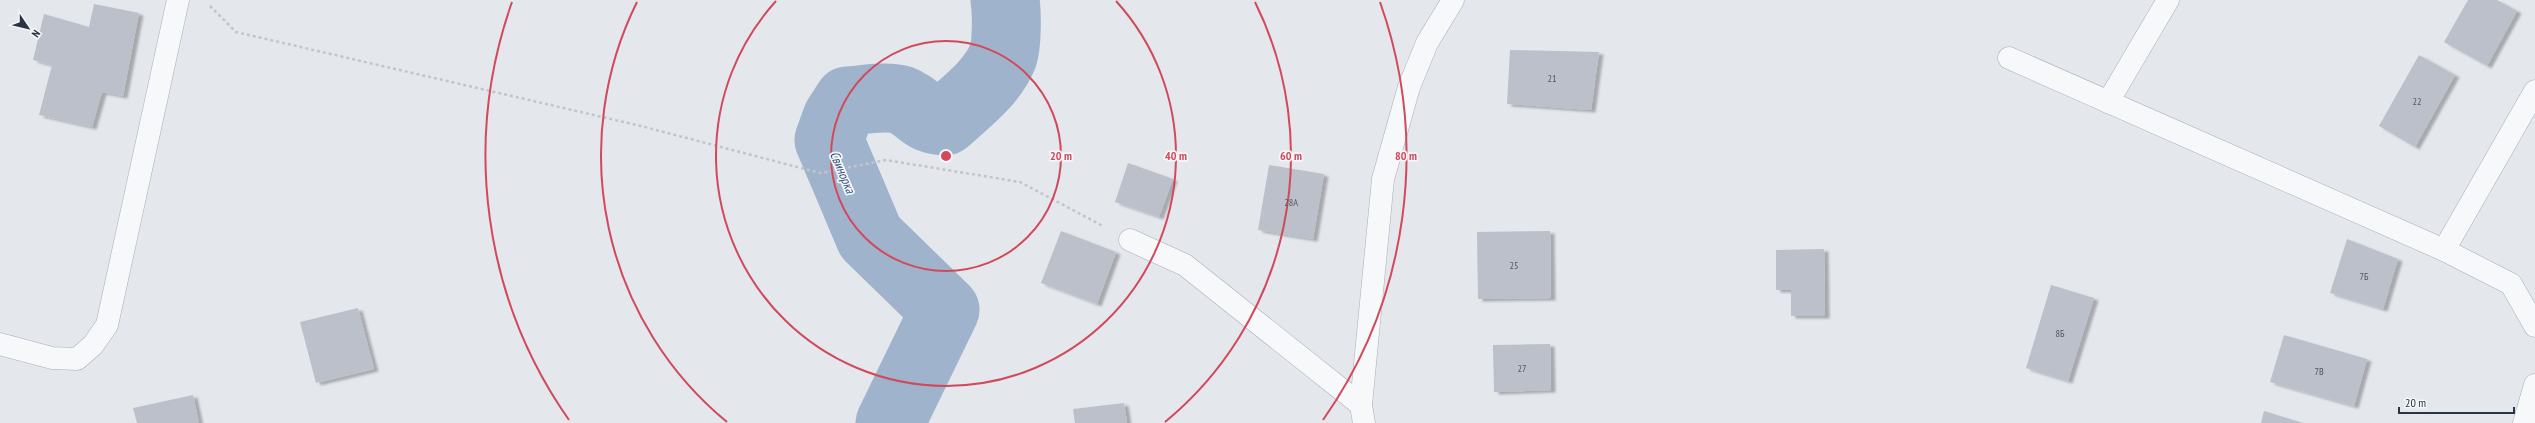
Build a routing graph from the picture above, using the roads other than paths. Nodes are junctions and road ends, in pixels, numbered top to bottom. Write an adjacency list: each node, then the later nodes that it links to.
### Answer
1 (178, 0): 10 (street)
2 (1452, 0): 12 (street)
3 (2168, 0): 6 (street)
4 (2009, 58): 6 (street)
5 (2535, 91): 8 (street)
6 (2108, 102): 8 (street)
7 (1130, 240): 12 (street)
8 (2444, 250): 9 (street)
9 (2535, 326)
10 (0, 344)
11 (2535, 385): 13 (street)
12 (1362, 414)
13 (2524, 423)

